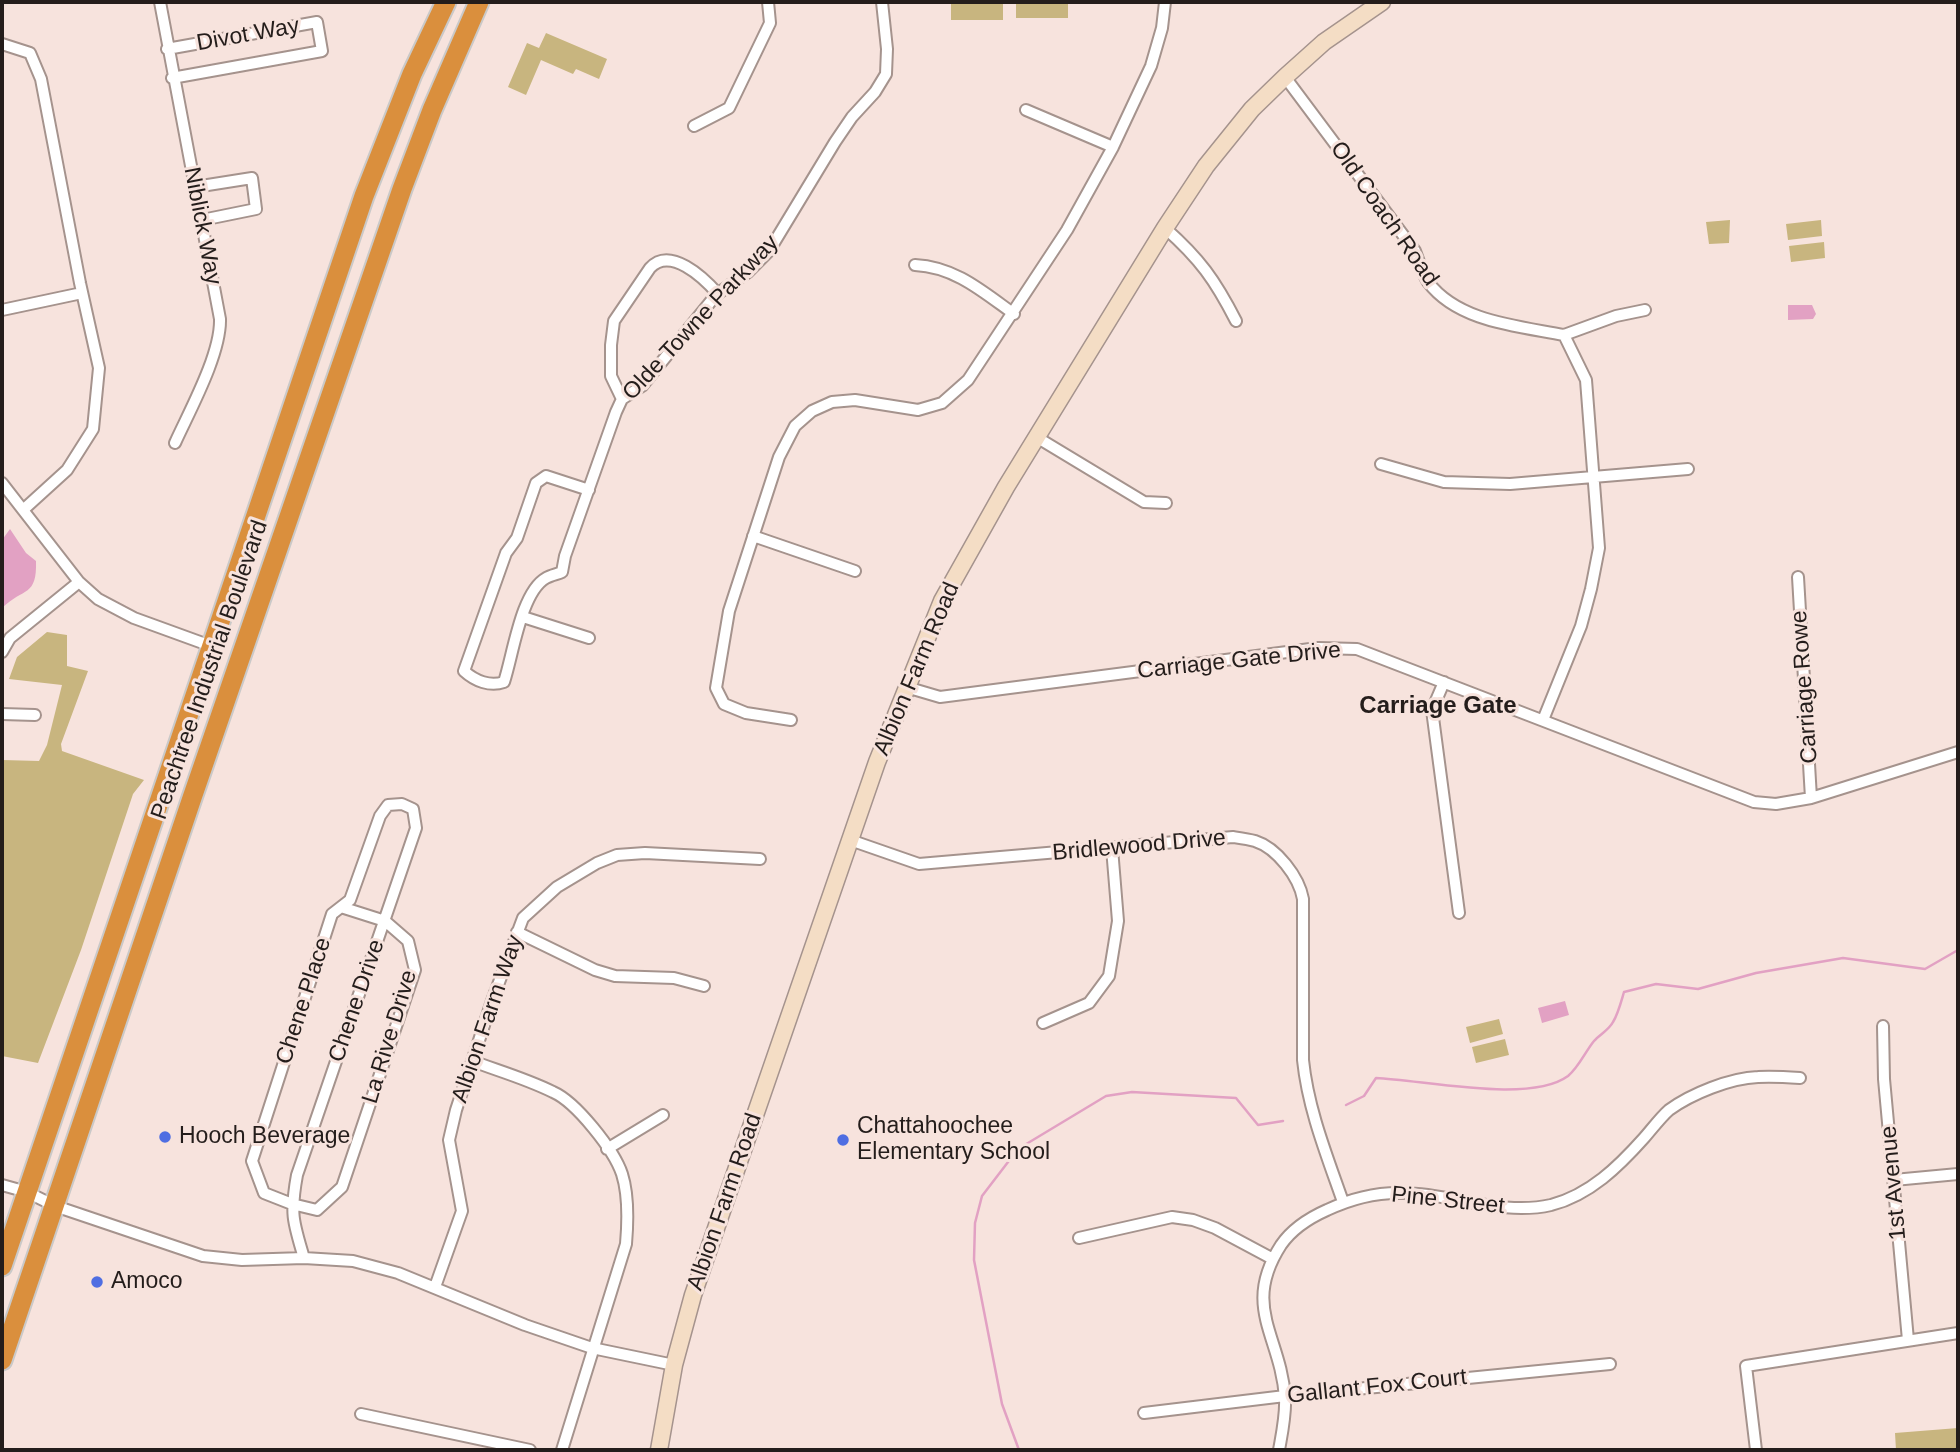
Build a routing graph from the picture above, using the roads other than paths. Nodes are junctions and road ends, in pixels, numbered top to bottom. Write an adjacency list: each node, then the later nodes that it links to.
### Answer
1 (160, 2): 9 (street, Niblick Way)
2 (446, 2): 42 (highway, Peachtree Industrial Boulevard)
3 (480, 2): 73 (highway, Peachtree Industrial Boulevard)
4 (768, 2): 13 (street)
5 (882, 2): 20 (street, Olde Towne Parkway)
6 (1165, 2): 14 (street)
7 (1382, 2): 10 (street, Albion Farm Road)
8 (2, 44): 19 (street)
9 (167, 49): 11 (street, Niblick Way); 11 (street, Divot Way)
10 (1285, 77): 17 (street, Albion Farm Road); 25 (street, Old Coach Road)
11 (173, 78): 15 (street, Niblick Way)
12 (1026, 110): 14 (street)
13 (694, 126)
14 (1113, 147): 23 (street)
15 (195, 187): 16 (street, Niblick Way); 16 (street)
16 (202, 219): 28 (street, Niblick Way)
17 (1165, 228): 24 (street); 27 (street, Albion Farm Road)
18 (915, 265): 23 (street)
19 (82, 293): 21 (street); 35 (street)
20 (718, 294): 26 (street, Olde Towne Parkway); 26 (street)
21 (2, 310)
22 (1644, 310): 25 (street)
23 (1014, 314): 36 (street)
24 (1236, 321)
25 (1564, 335): 31 (street)
26 (622, 400): 33 (street, Olde Towne Parkway)
27 (1038, 438): 34 (street); 45 (street, Albion Farm Road)
28 (175, 443)
29 (1381, 464): 31 (street)
30 (1688, 469): 31 (street)
31 (1592, 478): 49 (street)
32 (2, 483): 35 (street)
33 (589, 490): 40 (street, Olde Towne Parkway); 40 (street, Olde Towne Parkway)
34 (1166, 503)
35 (23, 510): 39 (street)
36 (753, 536): 37 (street); 48 (street)
37 (855, 571)
38 (1798, 577): 51 (street, Carriage Rowe)
39 (79, 582): 42 (street); 43 (street)
40 (523, 617): 41 (street)
41 (589, 638)
42 (212, 646): 70 (highway, Peachtree Industrial Boulevard)
43 (2, 652)
44 (1444, 682): 45 (street, Carriage Gate Drive); 49 (street, Carriage Gate Drive); 57 (street)
45 (906, 687): 53 (street, Albion Farm Road)
46 (2, 714): 47 (street)
47 (35, 715)
48 (791, 720)
49 (1543, 720): 51 (street, Carriage Gate Drive)
50 (1958, 752): 51 (street, Carriage Gate Drive)
51 (1811, 798)
52 (402, 804): 56 (street, Chene Place); 58 (street, Chene Drive)
53 (850, 840): 54 (street, Bridlewood Drive); 84 (street, Albion Farm Road)
54 (1112, 848): 61 (street); 71 (street, Bridlewood Drive)
55 (760, 859): 59 (street, Albion Farm Way)
56 (341, 907): 58 (street, La Rive Drive); 72 (street, Chene Place)
57 (1459, 913)
58 (385, 921): 72 (street, Chene Drive); 72 (street, La Rive Drive)
59 (517, 932): 60 (street); 63 (street, Albion Farm Way)
60 (704, 986)
61 (1043, 1023)
62 (1882, 1026): 68 (street, 1st Avenue)
63 (472, 1060): 66 (street); 78 (street, Albion Farm Way)
64 (1800, 1078): 71 (street, Pine Street)
65 (663, 1115): 66 (street)
66 (607, 1149): 81 (street)
67 (1958, 1174): 68 (street)
68 (1894, 1180): 80 (street, 1st Avenue)
69 (2, 1185): 70 (street)
70 (27, 1192): 73 (street); 77 (highway, Peachtree Industrial Boulevard)
71 (1343, 1202): 76 (street, Pine Street)
72 (292, 1204): 75 (street)
73 (55, 1206): 75 (street); 82 (highway, Peachtree Industrial Boulevard)
74 (1079, 1238): 76 (street)
75 (304, 1258): 78 (street)
76 (1273, 1259): 85 (street, Pine Street)
77 (2, 1266)
78 (435, 1287): 81 (street)
79 (1958, 1333): 80 (street)
80 (1908, 1340): 92 (street)
81 (592, 1348): 84 (street); 89 (street)
82 (2, 1360)
83 (1610, 1364): 85 (street, Gallant Fox Court)
84 (674, 1365): 90 (street, Albion Farm Road)
85 (1285, 1396): 86 (street, Gallant Fox Court); 91 (street, Pine Street)
86 (1144, 1413)
87 (361, 1414): 88 (street)
88 (530, 1450)
89 (562, 1450)
90 (659, 1450)
91 (1279, 1450)
92 (1756, 1450)

